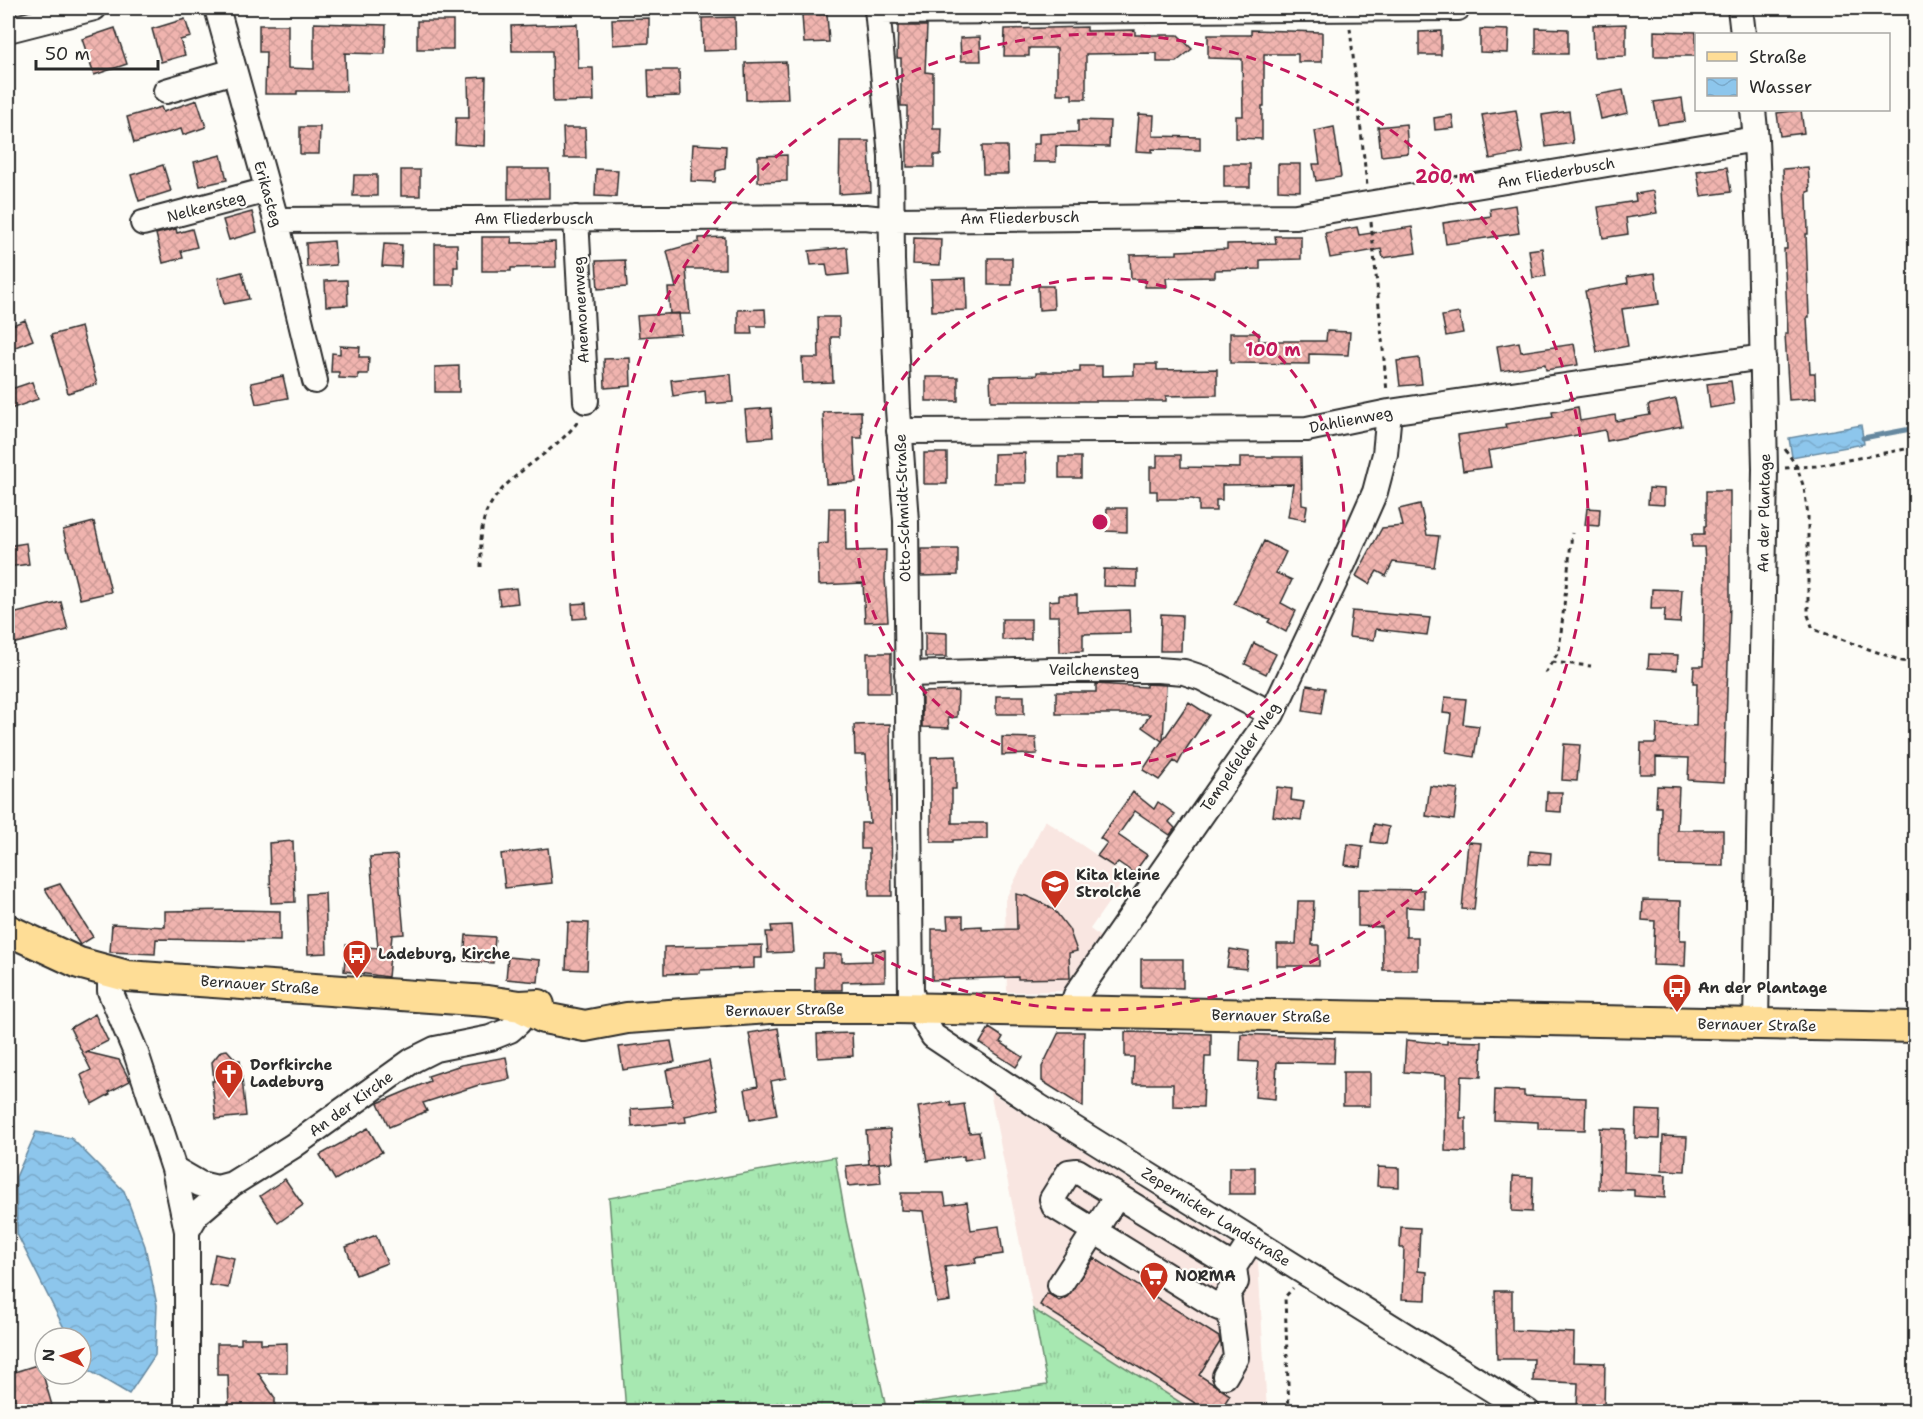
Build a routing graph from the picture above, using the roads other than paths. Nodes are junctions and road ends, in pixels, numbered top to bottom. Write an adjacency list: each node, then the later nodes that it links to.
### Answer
1 (94, 8): 6 (street)
2 (217, 8): 8 (street, Erikasteg)
3 (1458, 8): 5 (street)
4 (1740, 8): 7 (street)
5 (877, 10): 15 (street, Otto-Schmidt-Straße)
6 (8, 30)
7 (1743, 33)
8 (234, 71): 9 (street); 12 (street, Erikasteg)
9 (166, 91)
10 (1753, 111): 11 (street, An der Plantage)
11 (1756, 139): 15 (street, Am Fliederbusch); 17 (street, An der Plantage)
12 (267, 190): 14 (street, Erikasteg); 16 (street, Nelkensteg)
13 (576, 218): 14 (street, Am Fliederbusch); 15 (street, Am Fliederbusch); 19 (street, Anemonenweg)
14 (276, 220): 18 (street, Erikasteg)
15 (893, 220): 21 (street, Otto-Schmidt-Straße)
16 (144, 224)
17 (1763, 357): 20 (street, Dahlienweg); 29 (street, An der Plantage)
18 (315, 381)
19 (586, 401)
20 (1389, 412): 21 (street, Dahlienweg); 23 (street, Tempelfelder Weg)
21 (899, 432): 22 (street, Otto-Schmidt-Straße)
22 (907, 674): 23 (street, Veilchensteg); 27 (street, Otto-Schmidt-Straße)
23 (1272, 714): 28 (street, Tempelfelder Weg)
24 (8, 930): 25 (main road, Bernauer Straße)
25 (110, 973): 26 (main road, Bernauer Straße); 31 (street)
26 (520, 1006): 27 (main road, Bernauer Straße); 32 (street, An der Kirche)
27 (917, 1009): 28 (main road, Bernauer Straße); 36 (street, Zepernicker Landstraße)
28 (1070, 1012): 29 (main road, Bernauer Straße)
29 (1756, 1025): 30 (main road, Bernauer Straße)
30 (1916, 1027)
31 (174, 1169): 32 (street); 34 (street)
32 (232, 1184): 34 (street, An der Kirche)
33 (1117, 1196): 35 (street); 35 (street); 37 (street)
34 (187, 1231): 41 (street)
35 (1095, 1232): 38 (street); 39 (street)
36 (1252, 1239): 37 (street); 42 (street, Zepernicker Landstraße)
37 (1234, 1267): 39 (street)
38 (1060, 1285)
39 (1228, 1294): 40 (street)
40 (1225, 1376)
41 (187, 1412)
42 (1528, 1412)

